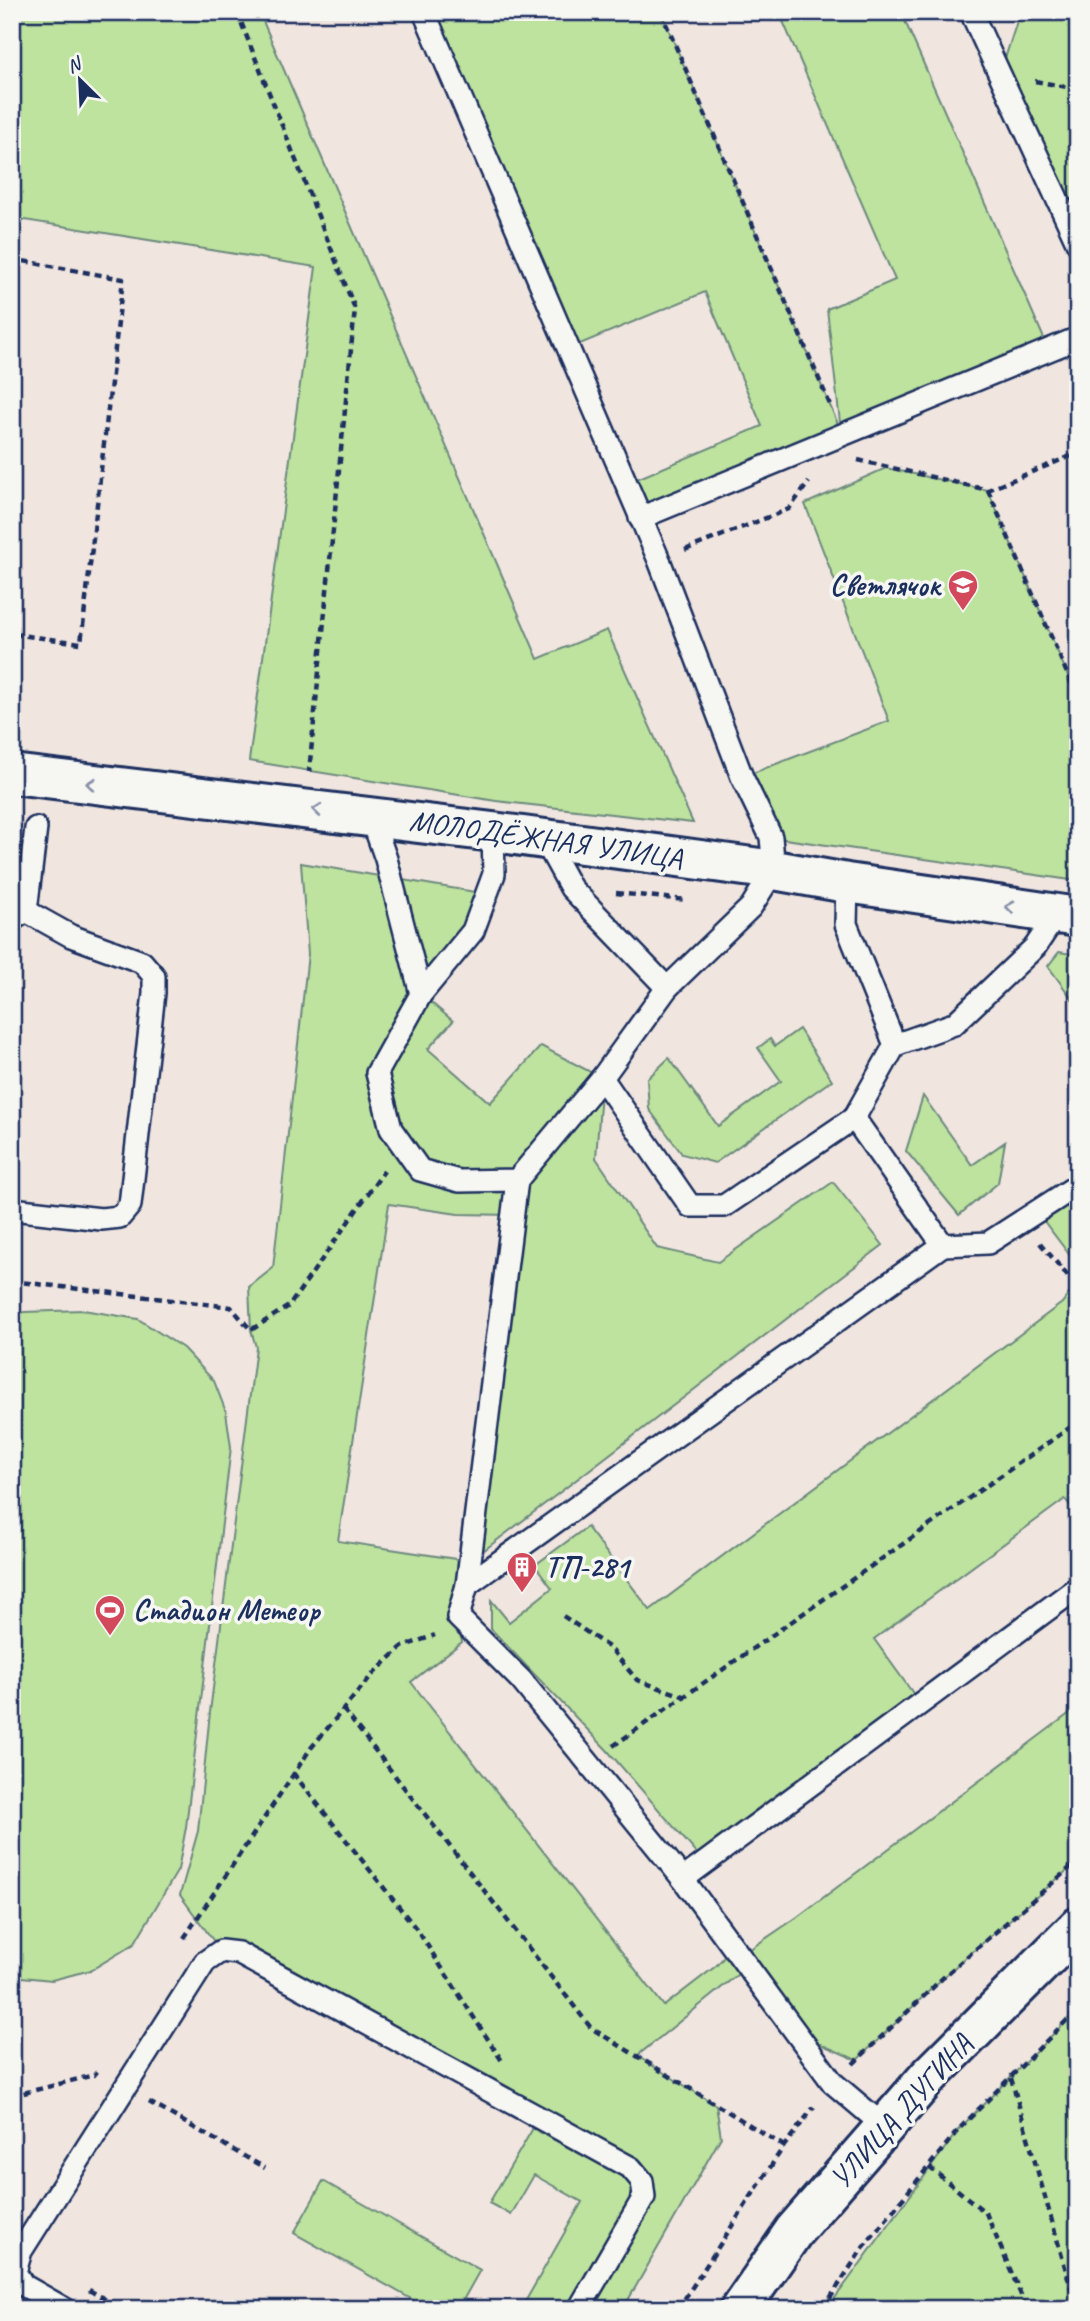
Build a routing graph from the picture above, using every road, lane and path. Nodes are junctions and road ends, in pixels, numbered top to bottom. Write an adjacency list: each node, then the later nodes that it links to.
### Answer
1 (237, 12): 18 (path)
2 (424, 12): 13 (lane)
3 (661, 12): 8 (path)
4 (971, 12): 5 (lane)
5 (1078, 244)
6 (12, 259): 15 (path)
7 (1078, 338): 8 (lane)
8 (842, 434): 13 (lane)
9 (1078, 453): 12 (path)
10 (866, 454): 12 (path)
11 (812, 477): 14 (path)
12 (988, 489): 16 (path)
13 (640, 518): 14 (lane)
14 (659, 560): 23 (lane)
15 (12, 634)
16 (1078, 699)
17 (12, 774): 19 (street, МОЛОДЁЖНАЯ УЛИЦА, one-way to 17)
18 (309, 777)
19 (371, 816): 21 (street, МОЛОДЁЖНАЯ УЛИЦА); 28 (lane)
20 (36, 828): 26 (lane)
21 (493, 832): 22 (street, МОЛОДЁЖНАЯ УЛИЦА); 28 (lane)
22 (544, 839): 23 (street, МОЛОДЁЖНАЯ УЛИЦА); 27 (lane)
23 (774, 870): 24 (street, МОЛОДЁЖНАЯ УЛИЦА); 27 (lane)
24 (847, 883): 25 (street, МОЛОДЁЖНАЯ УЛИЦА, one-way to 24); 29 (lane)
25 (1067, 915): 29 (lane)
26 (19, 916): 35 (lane)
27 (667, 988): 30 (lane)
28 (421, 994): 32 (lane)
29 (895, 1045): 31 (lane)
30 (602, 1078): 31 (lane); 33 (lane)
31 (854, 1118): 37 (lane)
32 (402, 1145): 33 (lane); 38 (path)
33 (517, 1180): 41 (lane)
34 (1078, 1185): 36 (lane)
35 (12, 1209)
36 (1022, 1221): 37 (lane); 39 (path)
37 (943, 1245): 41 (lane)
38 (12, 1281)
39 (1078, 1288)
40 (1078, 1422): 45 (path)
41 (467, 1585): 44 (lane)
42 (1078, 1587): 49 (lane)
43 (563, 1616): 45 (path)
44 (457, 1617): 46 (path); 47 (lane)
45 (687, 1697): 47 (path)
46 (343, 1709): 48 (path); 59 (path)
47 (589, 1762): 49 (lane)
48 (293, 1773): 51 (path); 57 (path)
49 (683, 1879): 58 (lane)
50 (1078, 1927): 58 (street, УЛИЦА ДУГИНА)
51 (182, 1942)
52 (1078, 2009): 54 (path)
53 (102, 2064): 56 (path)
54 (1011, 2078): 60 (path); 67 (path)
55 (124, 2088): 57 (lane); 61 (path); 62 (lane)
56 (12, 2096)
57 (540, 2118): 63 (lane)
58 (885, 2126): 64 (street, УЛИЦА ДУГИНА)
59 (784, 2146)
60 (929, 2167): 65 (path); 66 (path)
61 (264, 2168)
62 (65, 2309)
63 (579, 2309)
64 (740, 2309)
65 (823, 2309)
66 (1027, 2309)
67 (1077, 2309)

